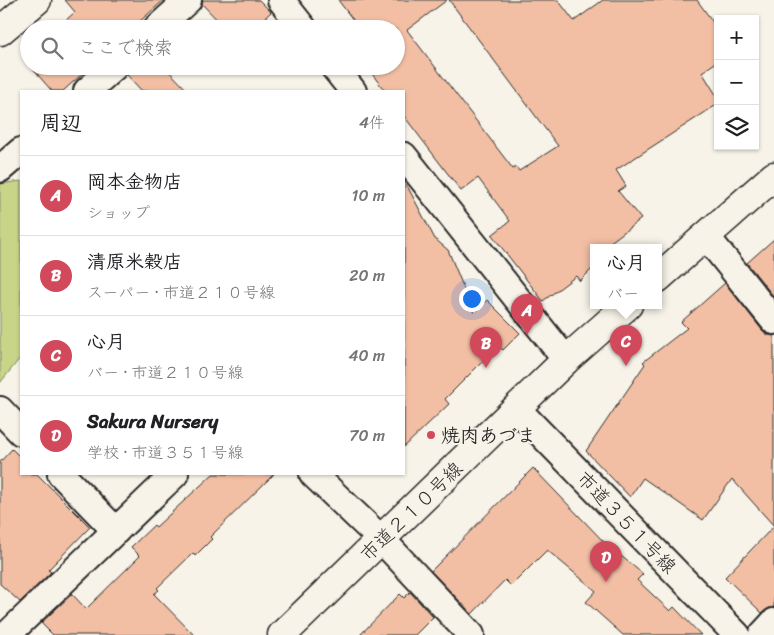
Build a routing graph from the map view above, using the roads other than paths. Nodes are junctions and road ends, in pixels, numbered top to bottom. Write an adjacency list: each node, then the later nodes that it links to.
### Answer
1 (37, 0): 6 (street)
2 (188, 0): 4 (street)
3 (281, 0): 5 (street)
4 (166, 20)
5 (297, 20)
6 (0, 31)
7 (105, 75): 8 (street)
8 (88, 90)
9 (20, 152): 11 (street)
10 (405, 157): 17 (street)
11 (0, 169)
12 (774, 176): 13 (street)
13 (706, 236): 14 (street); 16 (street)
14 (662, 274)
15 (623, 309): 17 (street, 市道２１０号線)
16 (774, 321)
17 (566, 360): 18 (street, 市道２１０号線)
18 (516, 409): 25 (street, 市道２１０号線); 30 (street, 市道３５１号線)
19 (0, 410): 20 (street)
20 (20, 431)
21 (62, 475): 24 (street)
22 (174, 475): 24 (street)
23 (314, 475): 25 (street)
24 (116, 531): 27 (street)
25 (382, 540): 28 (street, 市道２１０号線); 29 (street)
26 (774, 622): 31 (street)
27 (7, 635)
28 (282, 635)
29 (471, 635)
30 (736, 635)
31 (762, 635)

